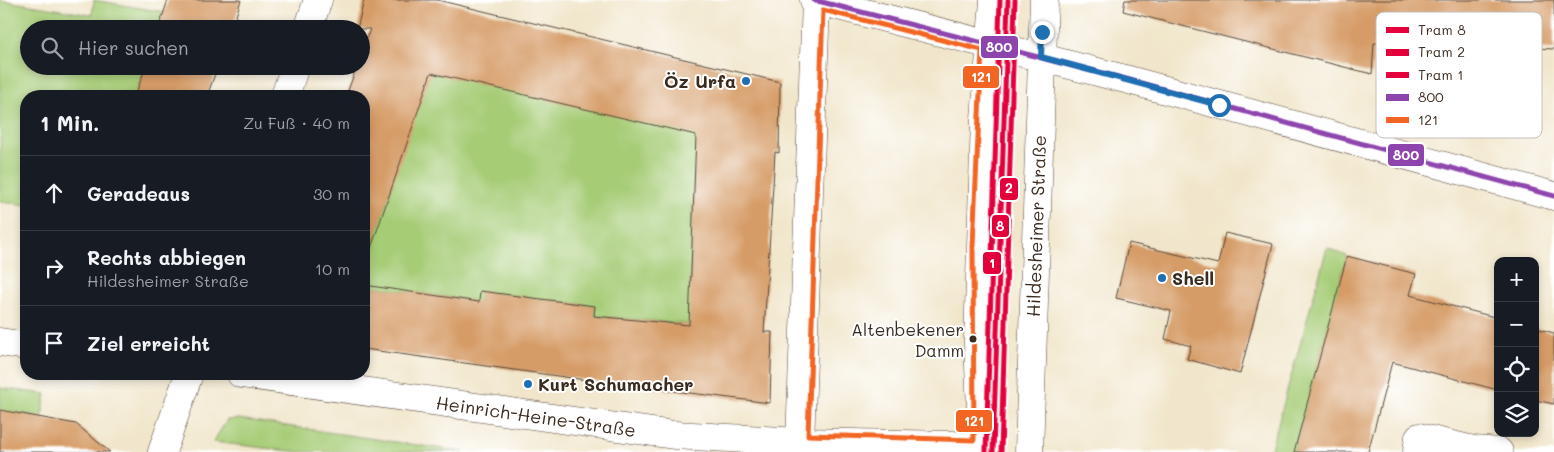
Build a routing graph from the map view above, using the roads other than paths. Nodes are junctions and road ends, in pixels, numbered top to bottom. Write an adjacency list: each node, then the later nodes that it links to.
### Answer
1 (318, 0): 5 (street)
2 (815, 0): 6 (street); 15 (street)
3 (994, 0): 6 (street)
4 (1044, 0): 7 (street, Hildesheimer Straße)
5 (311, 20)
6 (990, 44): 7 (street); 17 (street)
7 (1041, 57): 10 (street); 19 (street, Hildesheimer Straße)
8 (292, 75): 9 (street)
9 (287, 90)
10 (1554, 196)
11 (0, 342): 12 (street)
12 (20, 345)
13 (187, 380): 18 (street)
14 (284, 380): 15 (street, Heinrich-Heine-Straße)
15 (800, 442): 17 (street, Heinrich-Heine-Straße)
16 (1418, 444): 20 (street)
17 (982, 450)
18 (162, 452)
19 (1029, 452)
20 (1499, 452)

